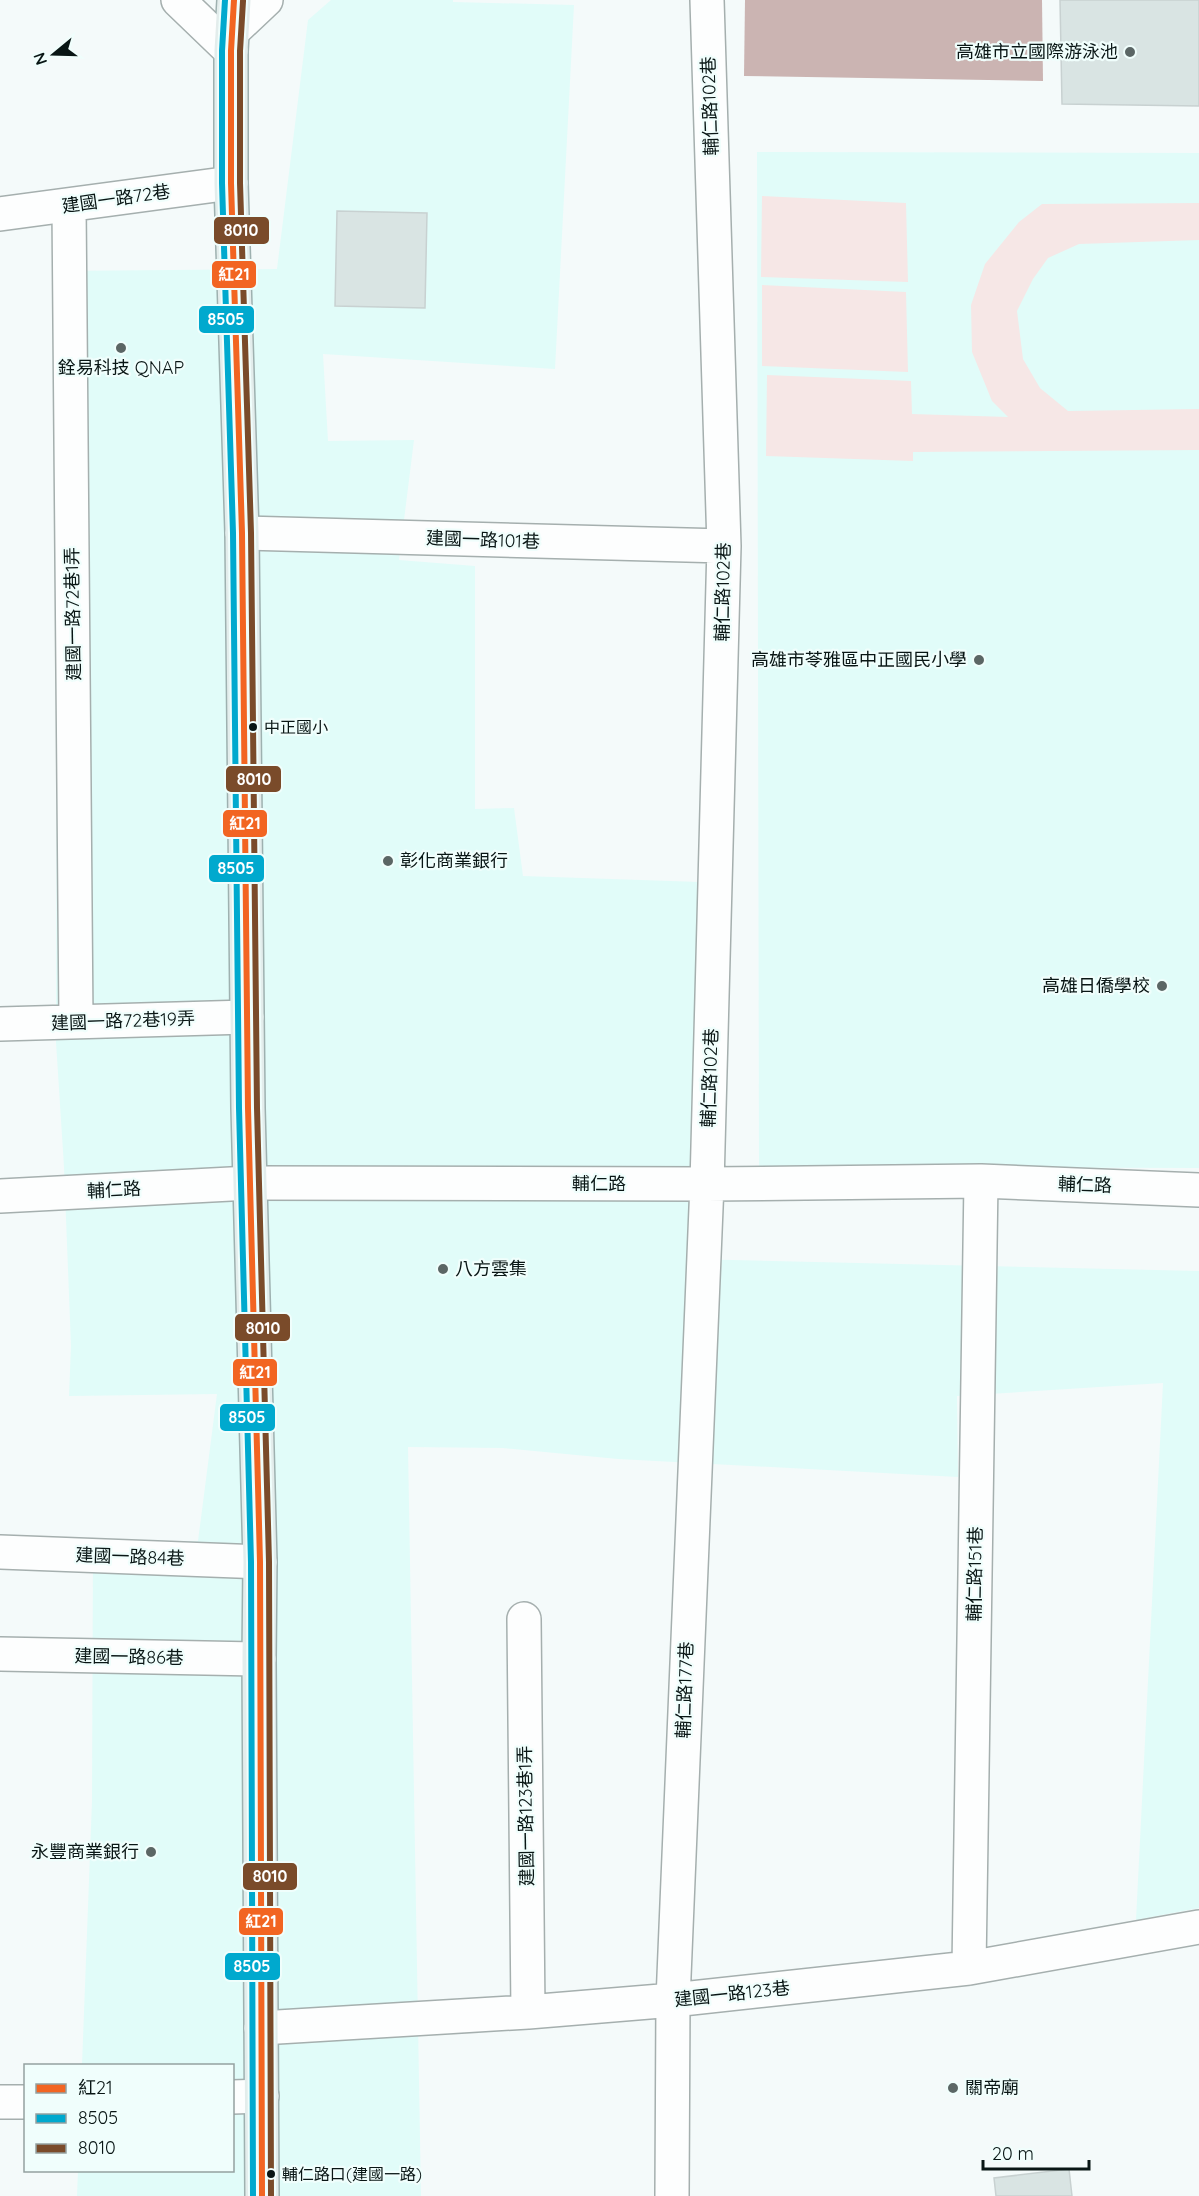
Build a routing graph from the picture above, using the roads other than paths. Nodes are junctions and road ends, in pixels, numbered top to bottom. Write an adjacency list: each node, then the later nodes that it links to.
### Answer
1 (178, 0): 4 (street)
2 (266, 0): 4 (street)
3 (707, 0): 9 (street, 輔仁路102巷)
4 (233, 27): 5 (main road)
5 (231, 183): 6 (street, 建國一路72巷); 8 (main road)
6 (69, 206): 7 (street, 建國一路72巷); 11 (street, 建國一路72巷1弄)
7 (0, 214)
8 (242, 533): 9 (street, 建國一路101巷); 10 (main road)
9 (724, 546): 15 (street, 輔仁路102巷)
10 (247, 1017): 11 (street, 建國一路72巷19弄); 14 (main road)
11 (76, 1022): 12 (street, 建國一路72巷19弄)
12 (0, 1024)
13 (981, 1181): 15 (street, 輔仁路); 16 (street, 輔仁路); 24 (street, 輔仁路151巷)
14 (250, 1183): 15 (street, 輔仁路); 17 (street, 輔仁路); 19 (main road)
15 (706, 1184): 25 (street, 輔仁路177巷)
16 (1199, 1190)
17 (0, 1196)
18 (0, 1552): 19 (street, 建國一路84巷)
19 (260, 1562): 22 (main road)
20 (524, 1619): 26 (street, 建國一路123巷1弄)
21 (0, 1654): 22 (street, 建國一路86巷)
22 (259, 1659): 27 (main road)
23 (1199, 1927): 24 (street, 建國一路123巷)
24 (969, 1968): 25 (street, 建國一路123巷)
25 (672, 2000): 26 (street, 建國一路123巷); 32 (street, 輔仁路177巷)
26 (528, 2012): 27 (street, 建國一路123巷)
27 (261, 2028): 28 (main road)
28 (247, 2096): 31 (main road)
29 (0, 2102): 30 (street)
30 (24, 2102)
31 (262, 2196)
32 (672, 2196)

